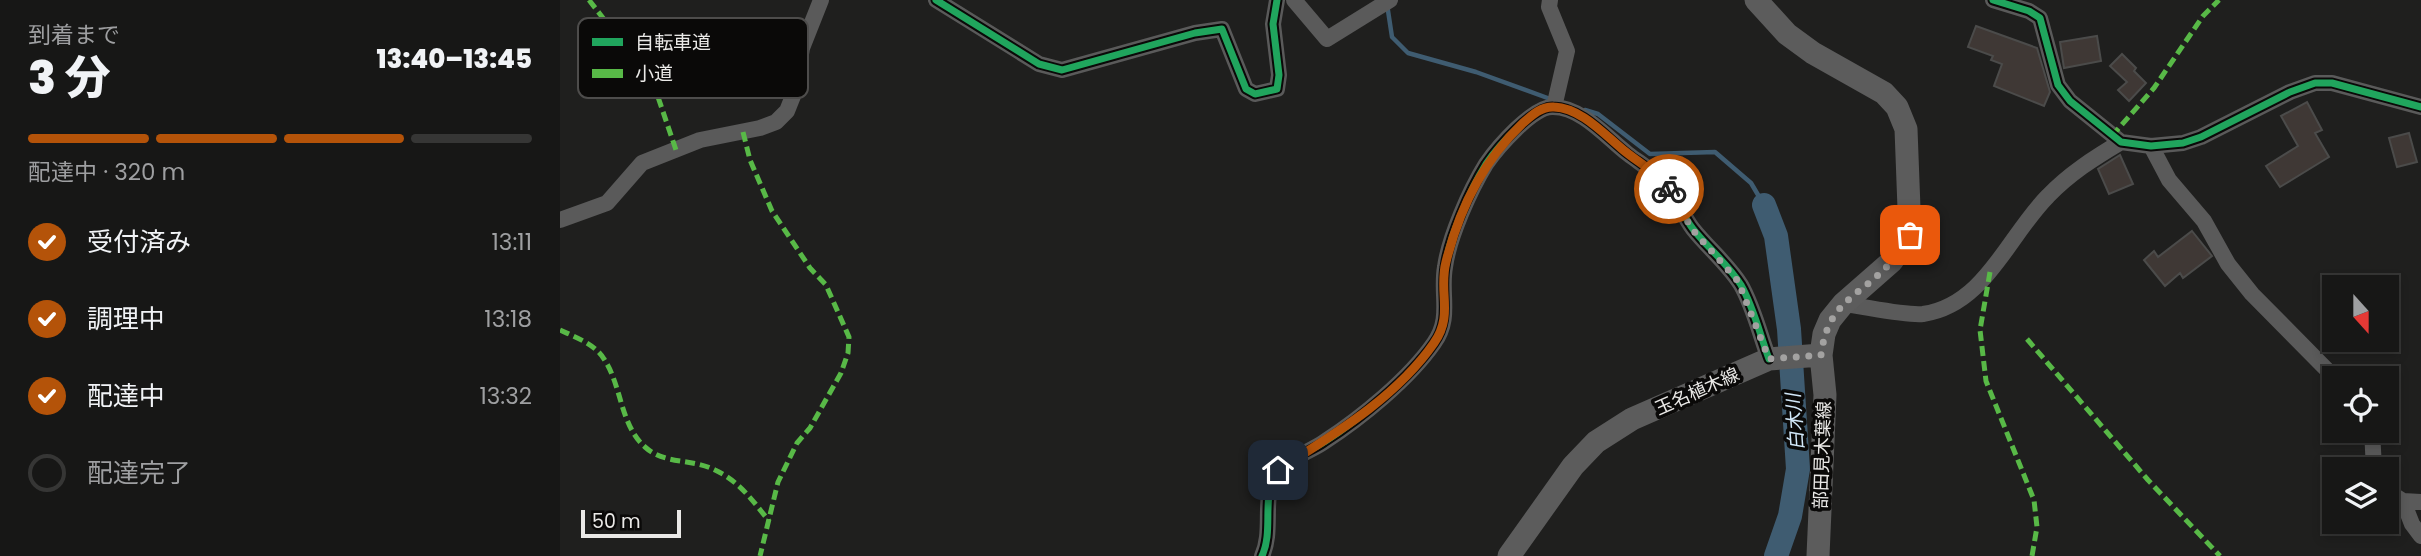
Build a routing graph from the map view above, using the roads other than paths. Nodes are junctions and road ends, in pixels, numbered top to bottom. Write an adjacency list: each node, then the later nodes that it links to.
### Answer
1 (821, 0): 9 (street)
2 (936, 0): 3 (street)
3 (1277, 0)
4 (1294, 0): 8 (street)
5 (1550, 0): 11 (street)
6 (1756, 0): 16 (main road)
7 (1993, 0): 13 (street)
8 (1385, 2)
9 (808, 33)
10 (792, 98): 15 (street)
11 (1556, 99): 17 (street); 23 (street)
12 (2421, 107): 14 (street)
13 (2120, 142): 14 (street); 16 (street)
14 (2151, 146): 18 (street)
15 (560, 220)
16 (1843, 304): 17 (main road)
17 (1792, 357): 24 (main road, 玉名植木線); 25 (main road, 部田見木葉線)
18 (2323, 366)
19 (2399, 498): 20 (street)
20 (2403, 501): 21 (street); 22 (street)
21 (2421, 502)
22 (2421, 536)
23 (1262, 556)
24 (1509, 556)
25 (1818, 556)

